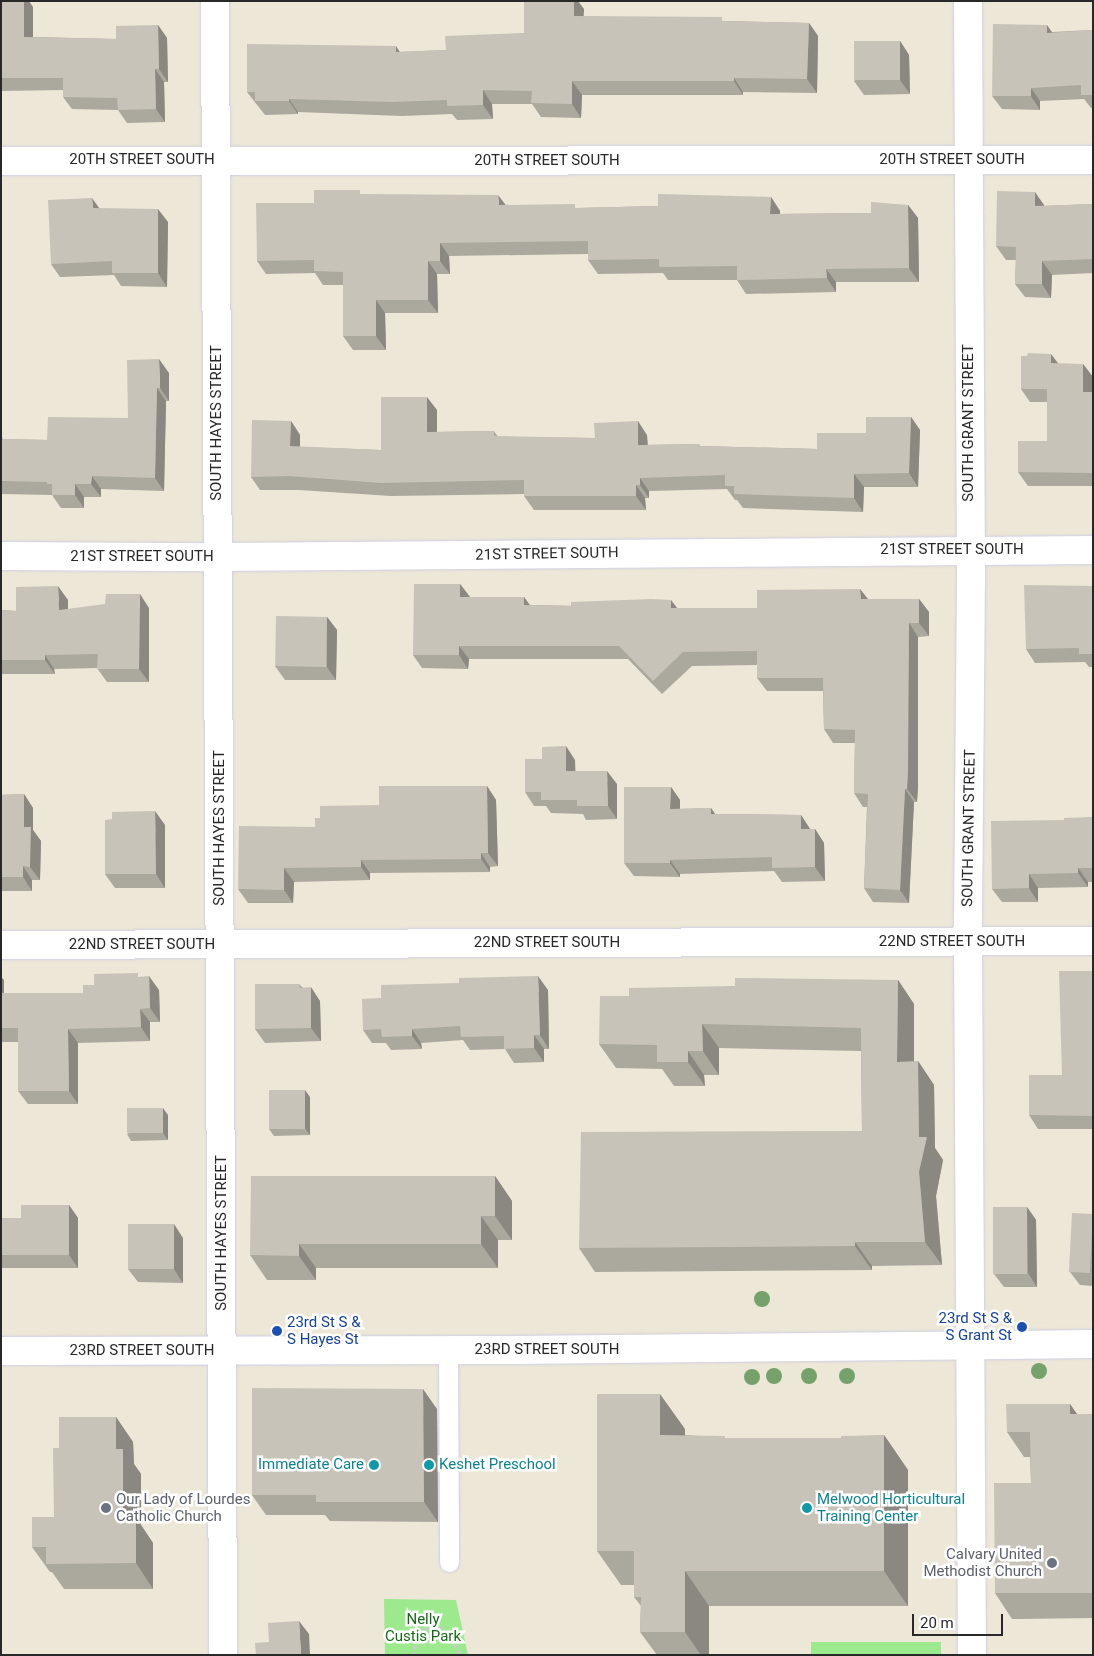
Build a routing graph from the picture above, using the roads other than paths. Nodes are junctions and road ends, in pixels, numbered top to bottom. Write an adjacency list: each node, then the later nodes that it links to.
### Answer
1 (215, 1): 3 (street, SOUTH HAYES STREET)
2 (968, 1): 4 (street, SOUTH GRANT STREET)
3 (216, 160): 4 (street, 20TH STREET SOUTH); 6 (street, 20TH STREET SOUTH); 10 (street, SOUTH HAYES STREET)
4 (969, 160): 5 (street, 20TH STREET SOUTH); 7 (street, SOUTH GRANT STREET)
5 (1093, 160)
6 (1, 161)
7 (970, 550): 8 (street, 21ST STREET SOUTH); 10 (street, 21ST STREET SOUTH); 12 (street, SOUTH GRANT STREET)
8 (1093, 550)
9 (1, 556): 10 (street, 21ST STREET SOUTH)
10 (218, 557): 13 (street, SOUTH HAYES STREET)
11 (1093, 941): 12 (street, 22ND STREET SOUTH)
12 (968, 942): 13 (street, 22ND STREET SOUTH); 16 (street, SOUTH GRANT STREET)
13 (221, 944): 14 (street, 22ND STREET SOUTH); 17 (street, SOUTH HAYES STREET)
14 (1, 945)
15 (1093, 1344): 16 (street, 23RD STREET SOUTH)
16 (972, 1345): 18 (street, 23RD STREET SOUTH); 22 (street, SOUTH GRANT STREET)
17 (222, 1350): 18 (street, 23RD STREET SOUTH); 19 (street, 23RD STREET SOUTH); 21 (street, SOUTH HAYES STREET)
18 (448, 1350): 20 (lane)
19 (1, 1351)
20 (449, 1562)
21 (223, 1655)
22 (972, 1655)

